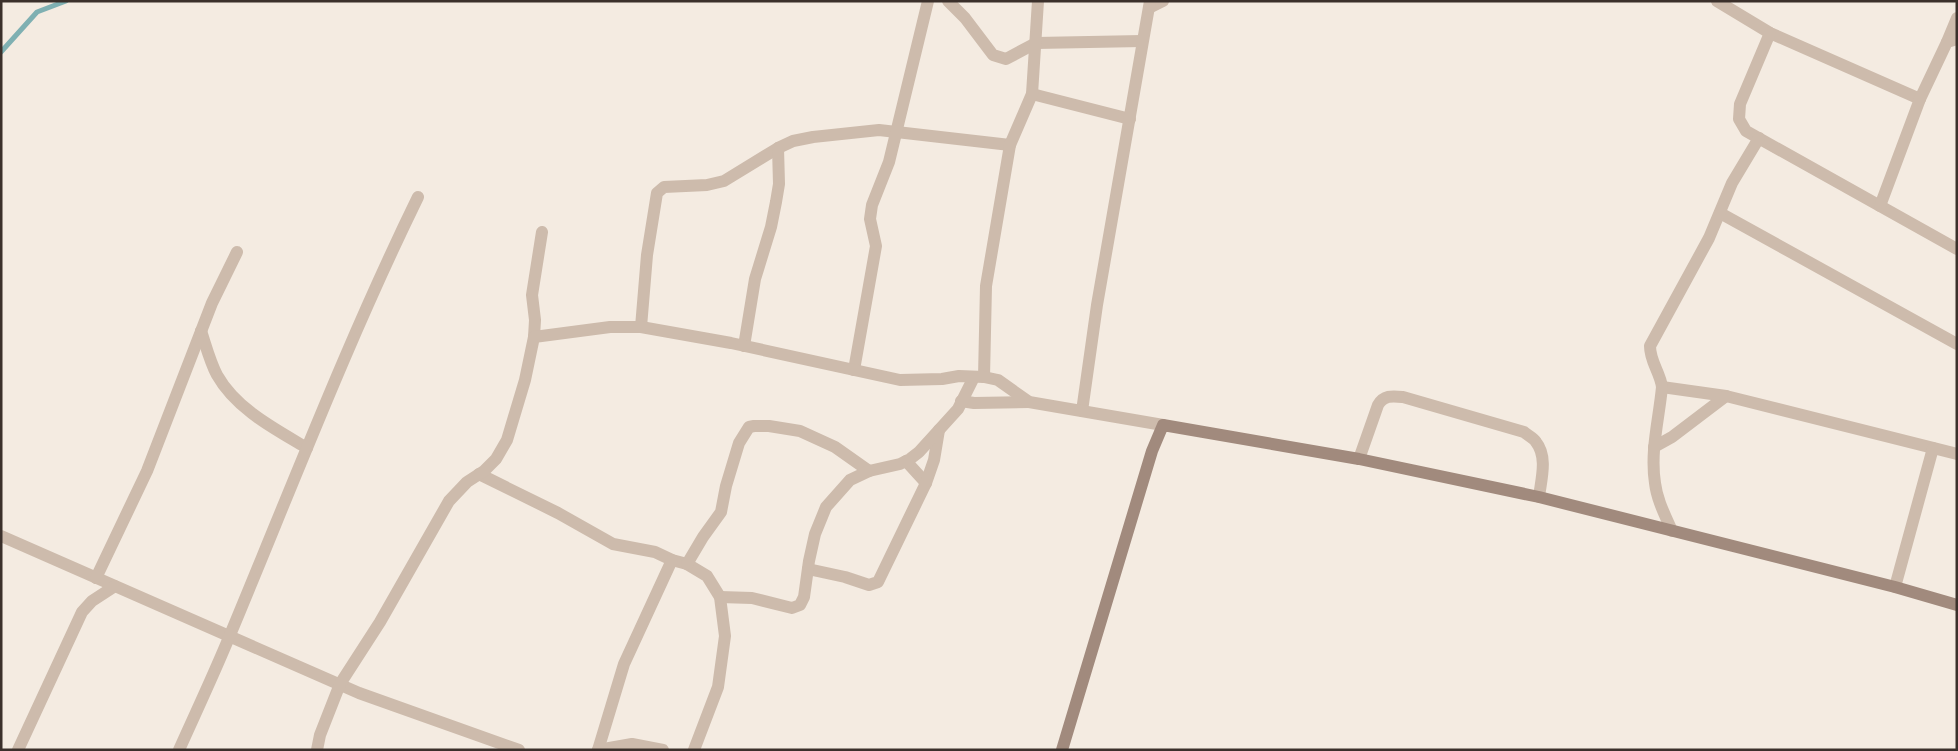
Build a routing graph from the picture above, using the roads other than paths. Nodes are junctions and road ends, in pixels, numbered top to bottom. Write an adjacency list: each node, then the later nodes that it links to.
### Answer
1 (928, 1): 15 (street)
2 (948, 1): 11 (street)
3 (1038, 1): 11 (street)
4 (1163, 1): 6 (street)
5 (1722, 3): 8 (street)
6 (1150, 4): 10 (street)
7 (1957, 18): 9 (street)
8 (1770, 33): 13 (street); 16 (street)
9 (1952, 40): 13 (street)
10 (1142, 41): 11 (street); 14 (street)
11 (1036, 42): 12 (street)
12 (1032, 94): 14 (street); 17 (street)
13 (1920, 99): 20 (street)
14 (1130, 120): 36 (street)
15 (897, 132): 17 (street); 18 (street); 30 (street)
16 (1760, 138): 20 (street); 21 (street)
17 (1010, 145): 31 (street)
18 (778, 148): 25 (street); 29 (street)
19 (418, 197): 40 (street)
20 (1880, 206): 23 (street)
21 (1720, 213): 28 (street); 32 (street)
22 (542, 232): 27 (street)
23 (1957, 249)
24 (237, 252): 26 (street)
25 (641, 327): 27 (street); 29 (street)
26 (200, 332): 40 (street); 54 (street)
27 (534, 337): 46 (street)
28 (1956, 341)
29 (744, 346): 30 (street)
30 (854, 370): 31 (street)
31 (979, 377): 34 (street); 35 (street)
32 (1662, 387): 33 (street); 39 (street)
33 (1726, 396): 39 (street); 41 (street)
34 (961, 401): 35 (street); 38 (street)
35 (1028, 402): 36 (street)
36 (1082, 411): 37 (street)
37 (1163, 425): 43 (street); 69 (street)
38 (939, 430): 44 (street); 47 (street)
39 (1654, 447): 49 (street)
40 (307, 448): 59 (street)
41 (1933, 448): 42 (street); 56 (street)
42 (1957, 454)
43 (1359, 459): 48 (street); 48 (street)
44 (906, 461): 45 (street); 47 (street)
45 (869, 471): 52 (street); 53 (street)
46 (479, 474): 51 (street); 60 (street)
47 (926, 483): 53 (street)
48 (1538, 497): 49 (street)
49 (1672, 531): 56 (street)
50 (1, 536): 54 (street)
51 (672, 560): 52 (street); 66 (street)
52 (687, 564): 57 (street)
53 (808, 569): 57 (street)
54 (96, 578): 55 (street)
55 (115, 586): 59 (street); 62 (street)
56 (1895, 587): 58 (street)
57 (720, 597): 68 (street)
58 (1957, 605)
59 (230, 636): 60 (street); 63 (street)
60 (340, 684): 64 (street); 65 (street)
61 (631, 747): 66 (street); 67 (street)
62 (18, 750)
63 (180, 750)
64 (317, 750)
65 (519, 750)
66 (598, 750)
67 (663, 750)
68 (694, 750)
69 (1062, 750)

